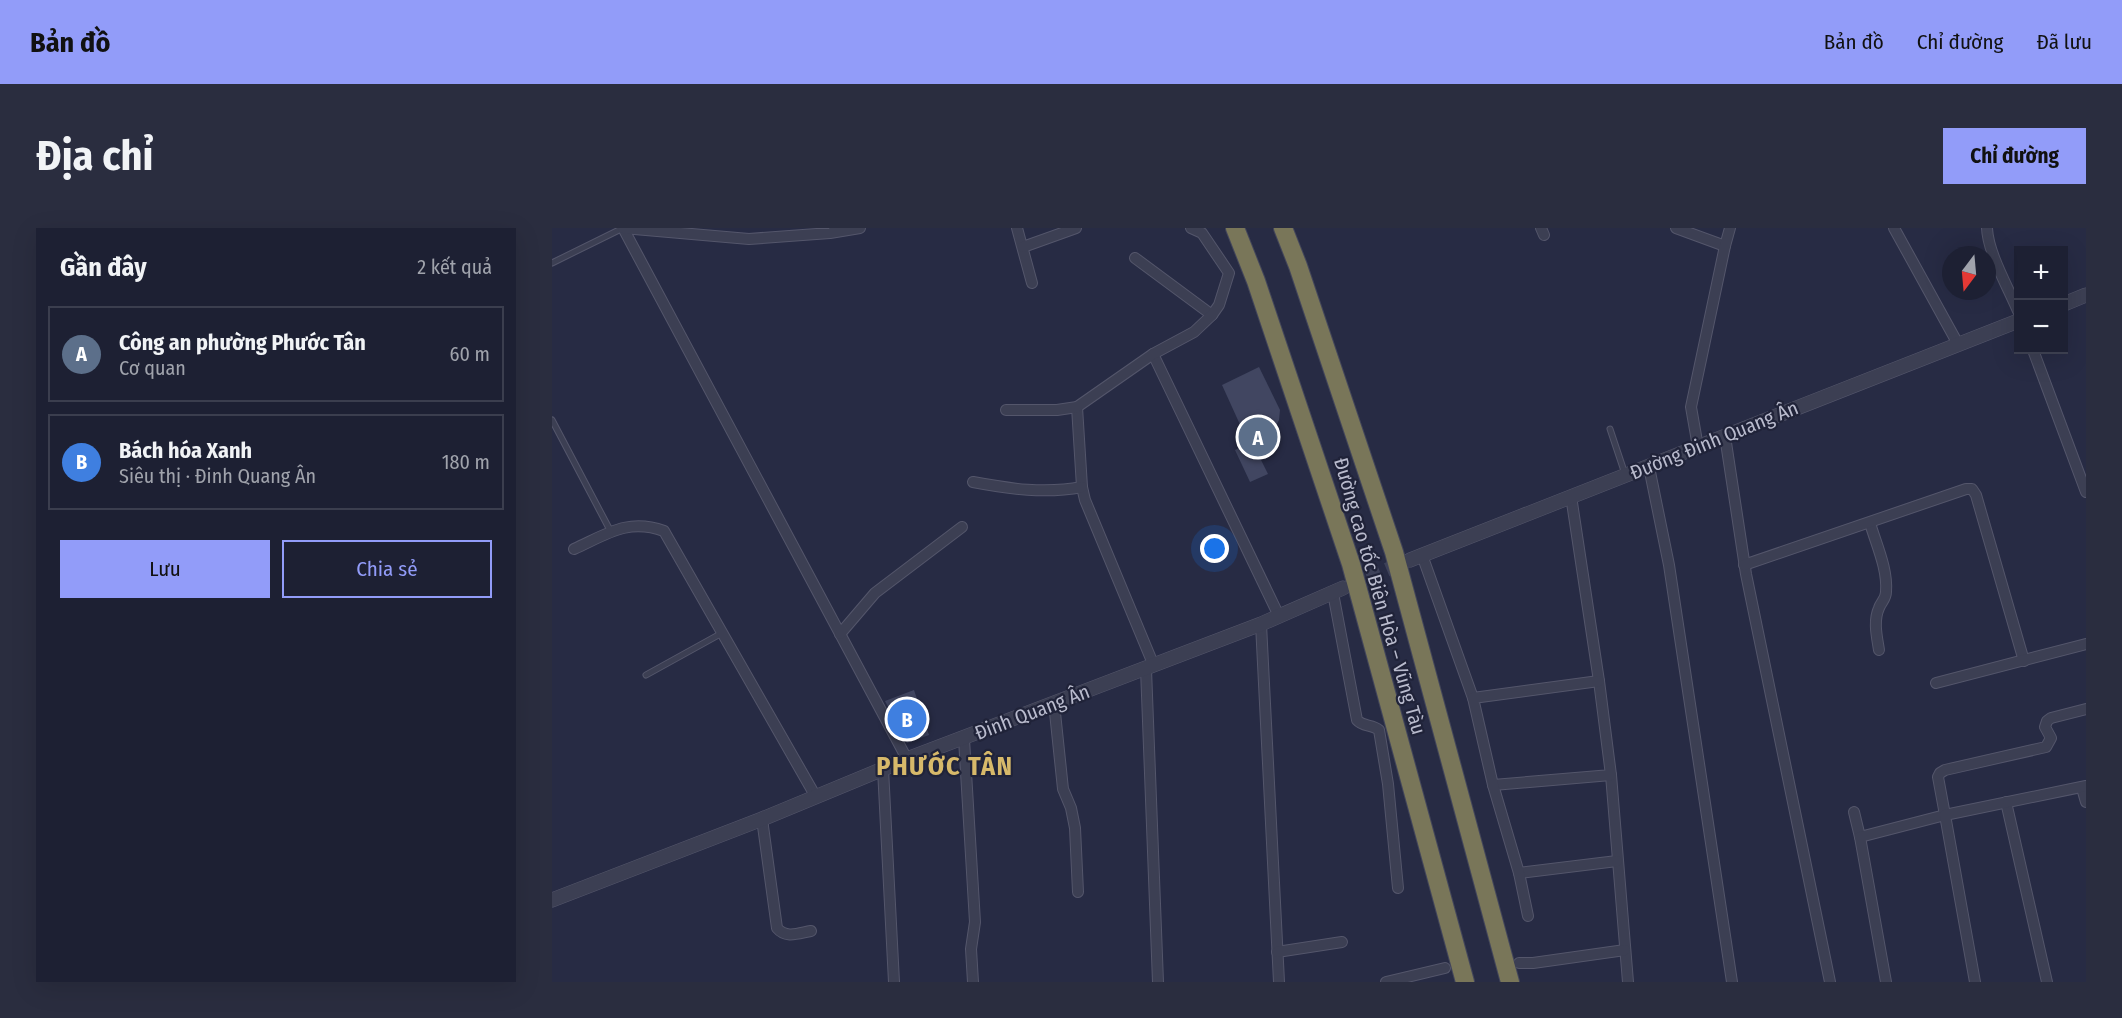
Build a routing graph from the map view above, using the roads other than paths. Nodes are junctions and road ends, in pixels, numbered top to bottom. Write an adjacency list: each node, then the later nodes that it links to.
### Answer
1 (623, 228): 2 (street); 15 (lane); 47 (street)
2 (860, 228)
3 (1017, 228): 13 (street)
4 (1076, 228): 13 (street)
5 (1191, 228): 20 (street)
6 (1235, 228): 88 (highway, Đường cao tốc Biên Hòa – Vũng Tàu)
7 (1282, 228): 89 (highway, Đường cao tốc Biên Hòa – Vũng Tàu)
8 (1676, 228): 12 (street)
9 (1730, 228): 12 (street)
10 (1894, 228): 22 (street)
11 (1987, 228): 18 (street)
12 (1725, 246): 30 (street)
13 (1023, 247): 16 (street)
14 (1135, 258): 20 (street)
15 (552, 263)
16 (1032, 283)
17 (2086, 295): 19 (street)
18 (2014, 300)
19 (2068, 302)
20 (1212, 315): 23 (street)
21 (2014, 323): 22 (street, Đường Đinh Quang Ân)
22 (1958, 344): 29 (street, Đường Đinh Quang Ân)
23 (1153, 354): 25 (street); 44 (street)
24 (2034, 354): 35 (street)
25 (1077, 407): 26 (street); 34 (street)
26 (1006, 410)
27 (552, 420): 39 (lane)
28 (1610, 429): 32 (lane)
29 (1725, 436): 30 (street, Đường Đinh Quang Ân); 42 (street)
30 (1698, 447): 31 (street, Đường Đinh Quang Ân)
31 (1649, 467): 32 (street, Đường Đinh Quang Ân); 91 (street)
32 (1626, 476): 36 (street, Đường Đinh Quang Ân)
33 (973, 482): 34 (street)
34 (1082, 487): 51 (street)
35 (2086, 492)
36 (1571, 496): 41 (street, Đường Đinh Quang Ân); 53 (street)
37 (1870, 523): 42 (street); 49 (street); 50 (street)
38 (962, 527): 47 (street)
39 (611, 532): 40 (street); 46 (street)
40 (574, 549)
41 (1416, 557): 55 (street)
42 (1744, 565): 92 (street)
43 (1338, 590): 44 (street, Đinh Quang Ân); 73 (street)
44 (1278, 616): 45 (street, Đinh Quang Ân)
45 (1261, 624): 51 (street, Đinh Quang Ân); 80 (street)
46 (722, 633): 52 (lane); 64 (street)
47 (840, 634): 59 (street)
48 (2086, 644): 50 (street)
49 (1879, 650)
50 (2024, 661): 54 (street)
51 (1150, 667): 56 (street, Đinh Quang Ân); 85 (street)
52 (646, 675)
53 (1599, 681): 55 (street); 61 (street)
54 (1936, 682)
55 (1473, 698): 62 (street)
56 (1054, 703): 58 (street, Đinh Quang Ân); 74 (street)
57 (2086, 709): 68 (street)
58 (964, 739): 59 (street, Đinh Quang Ân); 84 (street)
59 (907, 759): 60 (street, Đinh Quang Ân)
60 (883, 769): 64 (street, Đinh Quang Ân); 83 (street)
61 (1611, 775): 62 (street); 71 (street)
62 (1493, 785): 72 (street)
63 (2084, 787): 65 (street); 66 (street)
64 (816, 797): 69 (street, Đinh Quang Ân)
65 (2006, 802): 68 (street); 95 (street)
66 (2086, 802)
67 (1854, 812): 70 (street)
68 (1945, 815): 70 (street); 94 (street)
69 (762, 819): 75 (street, Đinh Quang Ân); 77 (street)
70 (1860, 837): 93 (street)
71 (1617, 861): 72 (street); 79 (street)
72 (1519, 873): 76 (street)
73 (1398, 888)
74 (1078, 892)
75 (552, 900)
76 (1528, 916)
77 (811, 931)
78 (1342, 942): 80 (street)
79 (1625, 950): 81 (street); 90 (street)
80 (1277, 952): 86 (street)
81 (1519, 963)
82 (1445, 968): 87 (street)
83 (894, 982)
84 (973, 982)
85 (1158, 982)
86 (1280, 982)
87 (1386, 982)
88 (1465, 982)
89 (1510, 982)
90 (1628, 982)
91 (1732, 982)
92 (1830, 982)
93 (1886, 982)
94 (1975, 982)
95 (2047, 982)

